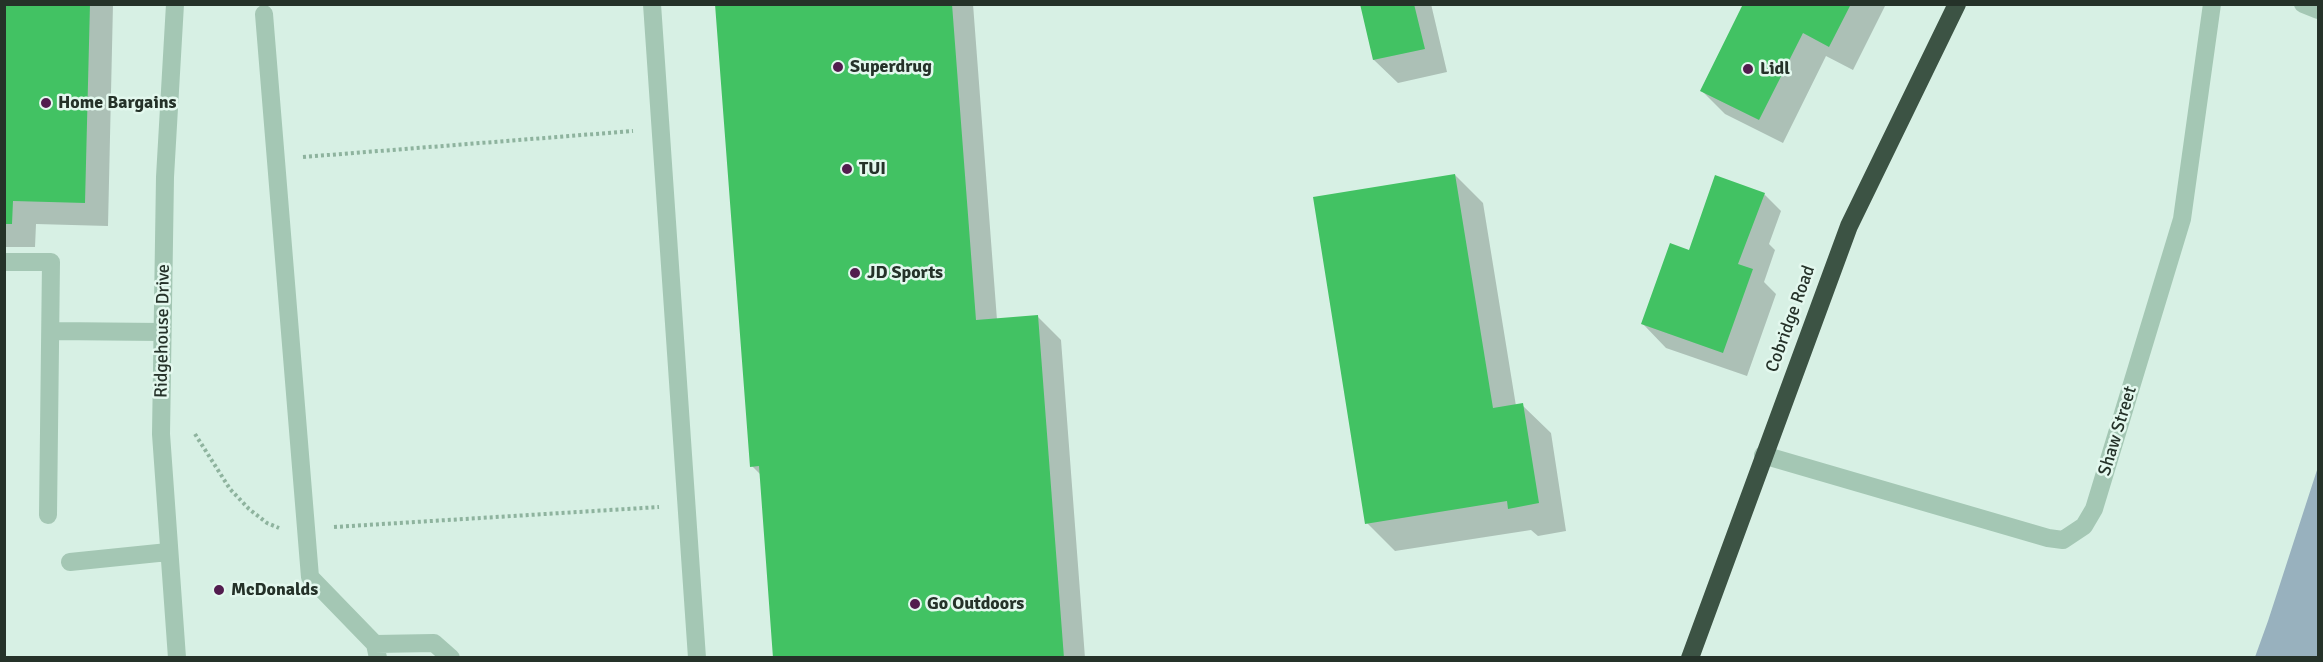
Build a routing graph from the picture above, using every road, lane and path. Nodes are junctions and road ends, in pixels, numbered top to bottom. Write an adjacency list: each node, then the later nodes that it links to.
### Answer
1 (175, 4): 12 (street, Ridgehouse Drive)
2 (652, 4): 8 (street)
3 (1957, 4): 14 (highway, Cobridge Road)
4 (2212, 4): 14 (street, Shaw Street)
5 (2303, 4): 6 (street)
6 (2319, 10)
7 (264, 14): 9 (street)
8 (661, 129): 9 (path); 15 (street)
9 (275, 159): 17 (street)
10 (4, 262): 11 (street)
11 (51, 331): 12 (street); 16 (street)
12 (162, 332): 18 (street, Ridgehouse Drive)
13 (195, 434): 17 (path)
14 (1763, 455): 24 (highway, Cobridge Road)
15 (687, 506): 17 (path); 23 (street)
16 (48, 515)
17 (305, 529): 20 (street)
18 (168, 552): 19 (street); 21 (street, Ridgehouse Drive)
19 (70, 562)
20 (376, 651): 22 (street)
21 (177, 657)
22 (451, 657)
23 (697, 657)
24 (1689, 657)

